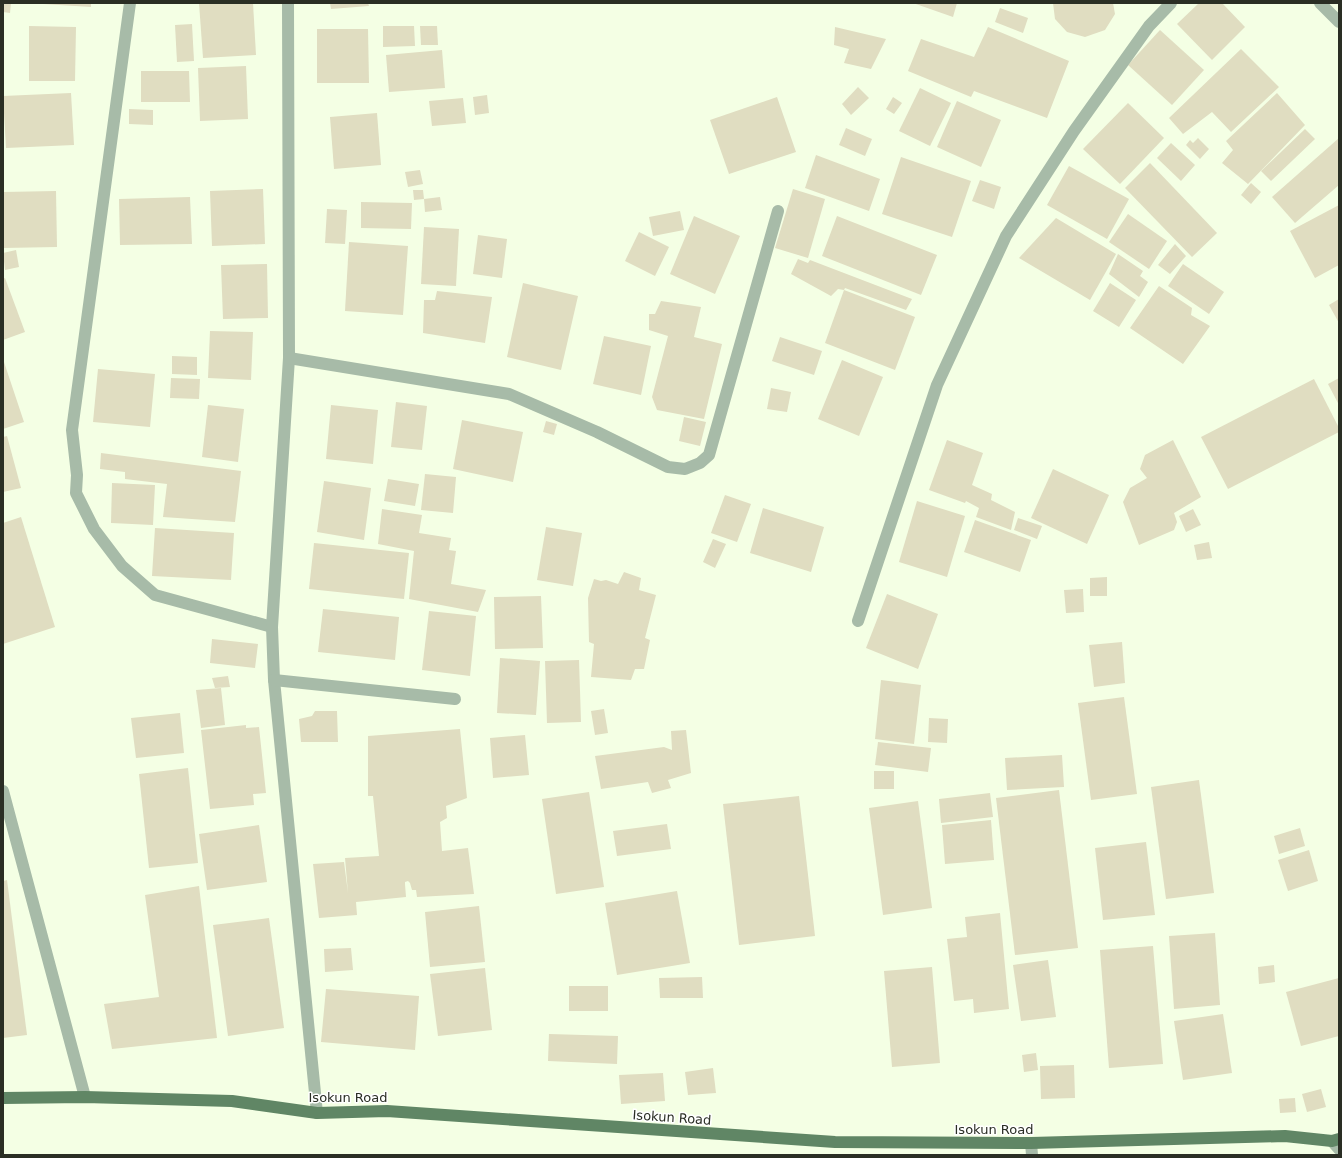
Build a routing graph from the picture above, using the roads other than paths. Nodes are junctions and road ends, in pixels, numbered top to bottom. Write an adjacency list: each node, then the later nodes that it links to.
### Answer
1 (130, 3): 9 (street)
2 (288, 3): 7 (street)
3 (1171, 3): 8 (street)
4 (1320, 3): 5 (street)
5 (1339, 22)
6 (778, 211): 7 (street)
7 (289, 358): 9 (street)
8 (858, 621)
9 (272, 627): 10 (street)
10 (274, 680): 11 (street); 15 (street)
11 (455, 699)
12 (3, 791): 13 (street)
13 (85, 1097): 14 (main road, Isokun Road); 15 (main road, Isokun Road)
14 (3, 1098)
15 (317, 1113): 17 (main road, Isokun Road)
16 (1337, 1143): 17 (main road, Isokun Road)
17 (1032, 1149)

